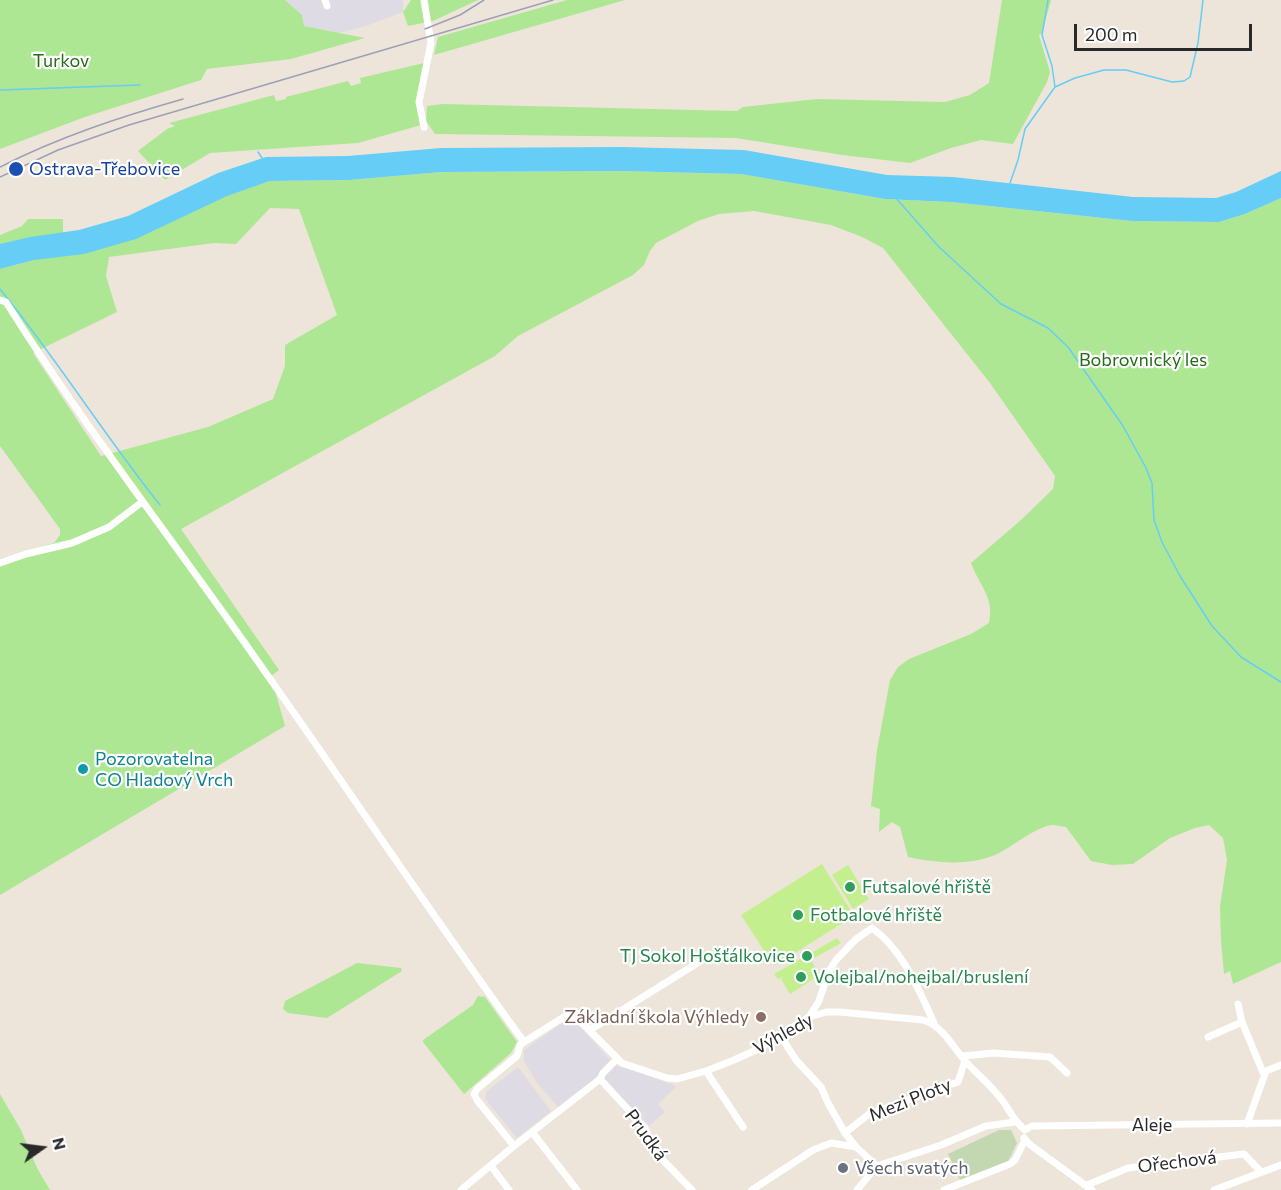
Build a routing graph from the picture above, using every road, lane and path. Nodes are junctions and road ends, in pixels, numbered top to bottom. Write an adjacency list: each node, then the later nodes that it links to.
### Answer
1 (424, 0): 2 (street)
2 (424, 127)
3 (0, 300): 4 (street)
4 (142, 502): 5 (street); 14 (street)
5 (0, 563)
6 (707, 957): 11 (street)
7 (1238, 1004): 9 (street)
8 (809, 1017): 10 (street, Výhledy); 10 (street); 12 (street, Výhledy)
9 (1242, 1022): 13 (street); 20 (street)
10 (934, 1023): 15 (street)
11 (590, 1030): 14 (street, Výhledy); 16 (street, Výhledy)
12 (780, 1035): 18 (street, Výhledy); 28 (street)
13 (1208, 1037)
14 (524, 1042): 30 (street)
15 (964, 1058): 19 (street); 22 (street); 28 (street, Mezi Ploty)
16 (617, 1059): 18 (street, Výhledy); 21 (street)
17 (1281, 1065): 20 (street)
18 (706, 1071): 25 (street)
19 (1067, 1073)
20 (1264, 1075): 24 (street)
21 (600, 1079): 27 (street); 41 (street, Prudká)
22 (1015, 1122): 26 (street); 34 (street)
23 (1281, 1123): 24 (street, Aleje)
24 (1247, 1124): 26 (street, Aleje)
25 (743, 1127)
26 (1025, 1130): 29 (street)
27 (532, 1132): 30 (street); 40 (street)
28 (845, 1133): 31 (street)
29 (1025, 1140): 36 (street); 43 (street)
30 (514, 1146): 33 (street)
31 (855, 1147): 34 (street); 42 (street)
32 (1281, 1165): 35 (street)
33 (491, 1166): 38 (street); 39 (street)
34 (877, 1166): 37 (street)
35 (1261, 1172): 36 (street, Ořechová); 44 (street)
36 (1090, 1188)
37 (858, 1189)
38 (461, 1190)
39 (509, 1190)
40 (577, 1190)
41 (692, 1190)
42 (752, 1190)
43 (944, 1190)
44 (1214, 1190)

